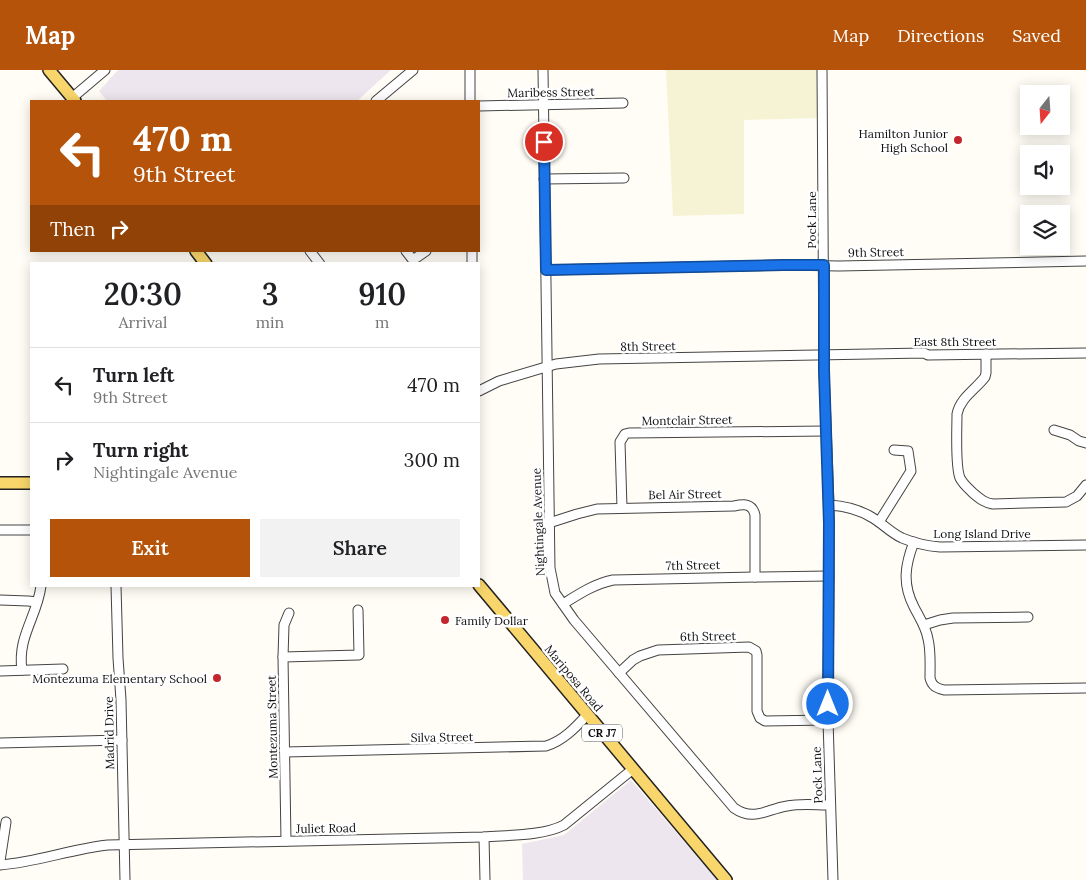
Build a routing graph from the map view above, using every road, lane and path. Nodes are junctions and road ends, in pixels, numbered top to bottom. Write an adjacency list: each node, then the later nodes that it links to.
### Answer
1 (49, 70): 7 (main road)
2 (105, 70): 7 (street)
3 (414, 70): 8 (street)
4 (470, 70): 9 (street)
5 (543, 70): 11 (street, Nightingale Avenue)
6 (822, 70): 20 (street, Pock Lane)
7 (74, 100)
8 (377, 100)
9 (470, 100)
10 (623, 103): 11 (street, Maribess Street)
11 (543, 105): 12 (street, Maribess Street); 14 (street, Nightingale Avenue)
12 (480, 106)
13 (624, 178): 14 (street)
14 (544, 179): 21 (street, Nightingale Avenue)
15 (311, 252): 19 (street)
16 (407, 252): 17 (street)
17 (425, 252)
18 (1086, 261): 20 (street, 9th Street)
19 (318, 262)
20 (824, 265): 21 (street, 9th Street); 24 (street, Pock Lane)
21 (546, 270): 25 (street, Nightingale Avenue)
22 (1086, 353): 23 (street, East 8th Street)
23 (986, 354): 24 (street, East 8th Street); 33 (street)
24 (824, 355): 25 (street, 8th Street); 28 (street, Pock Lane)
25 (547, 367): 26 (street, 8th Street); 37 (street, Nightingale Avenue)
26 (480, 390)
27 (1054, 430): 29 (street)
28 (825, 431): 34 (street, Pock Lane); 35 (street, Montclair Street)
29 (1086, 443)
30 (894, 450): 36 (street)
31 (0, 483): 32 (main road)
32 (30, 483)
33 (1086, 485)
34 (828, 505): 36 (street, Long Island Drive); 42 (street, Pock Lane)
35 (622, 508): 37 (street, Bel Air Street); 43 (street, Bel Air Street)
36 (879, 522): 40 (street, Long Island Drive)
37 (549, 523): 49 (street, Nightingale Avenue)
38 (0, 530): 39 (street)
39 (30, 530)
40 (914, 542): 41 (street, Long Island Drive); 53 (street)
41 (1086, 545)
42 (829, 576): 43 (street, 7th Street); 61 (street, Pock Lane)
43 (755, 577): 49 (street, 7th Street)
44 (480, 586): 60 (main road, Mariposa Road / CR J7)
45 (41, 587): 48 (street)
46 (116, 587): 62 (street, Madrid Drive)
47 (0, 600): 48 (street)
48 (37, 602): 56 (street)
49 (563, 604): 58 (street, Nightingale Avenue)
50 (358, 610): 54 (street)
51 (289, 613): 54 (street, Montezuma Street)
52 (1028, 617): 53 (street)
53 (924, 625): 59 (street)
54 (283, 657): 64 (street, Montezuma Street)
55 (63, 669): 56 (street)
56 (22, 670): 57 (street)
57 (0, 671)
58 (619, 673): 61 (street, 6th Street); 66 (street, Nightingale Avenue)
59 (1086, 688)
60 (588, 715): 64 (street, Silva Street); 65 (main road, Mariposa Road / CR J7)
61 (828, 720): 66 (street, Pock Lane)
62 (122, 740): 63 (street); 70 (street, Madrid Drive)
63 (0, 743)
64 (285, 752): 69 (street, Montezuma Street)
65 (633, 769): 68 (street, Juliet Road); 75 (main road, Mariposa Road / CR J7)
66 (830, 805): 76 (street, Pock Lane)
67 (6, 822): 71 (street)
68 (484, 837): 69 (street, Juliet Road); 74 (street)
69 (286, 841): 70 (street, Juliet Road)
70 (124, 845): 72 (street, Juliet Road); 73 (street, Madrid Drive)
71 (0, 861)
72 (0, 865)
73 (125, 880)
74 (485, 880)
75 (726, 880)
76 (833, 880)

